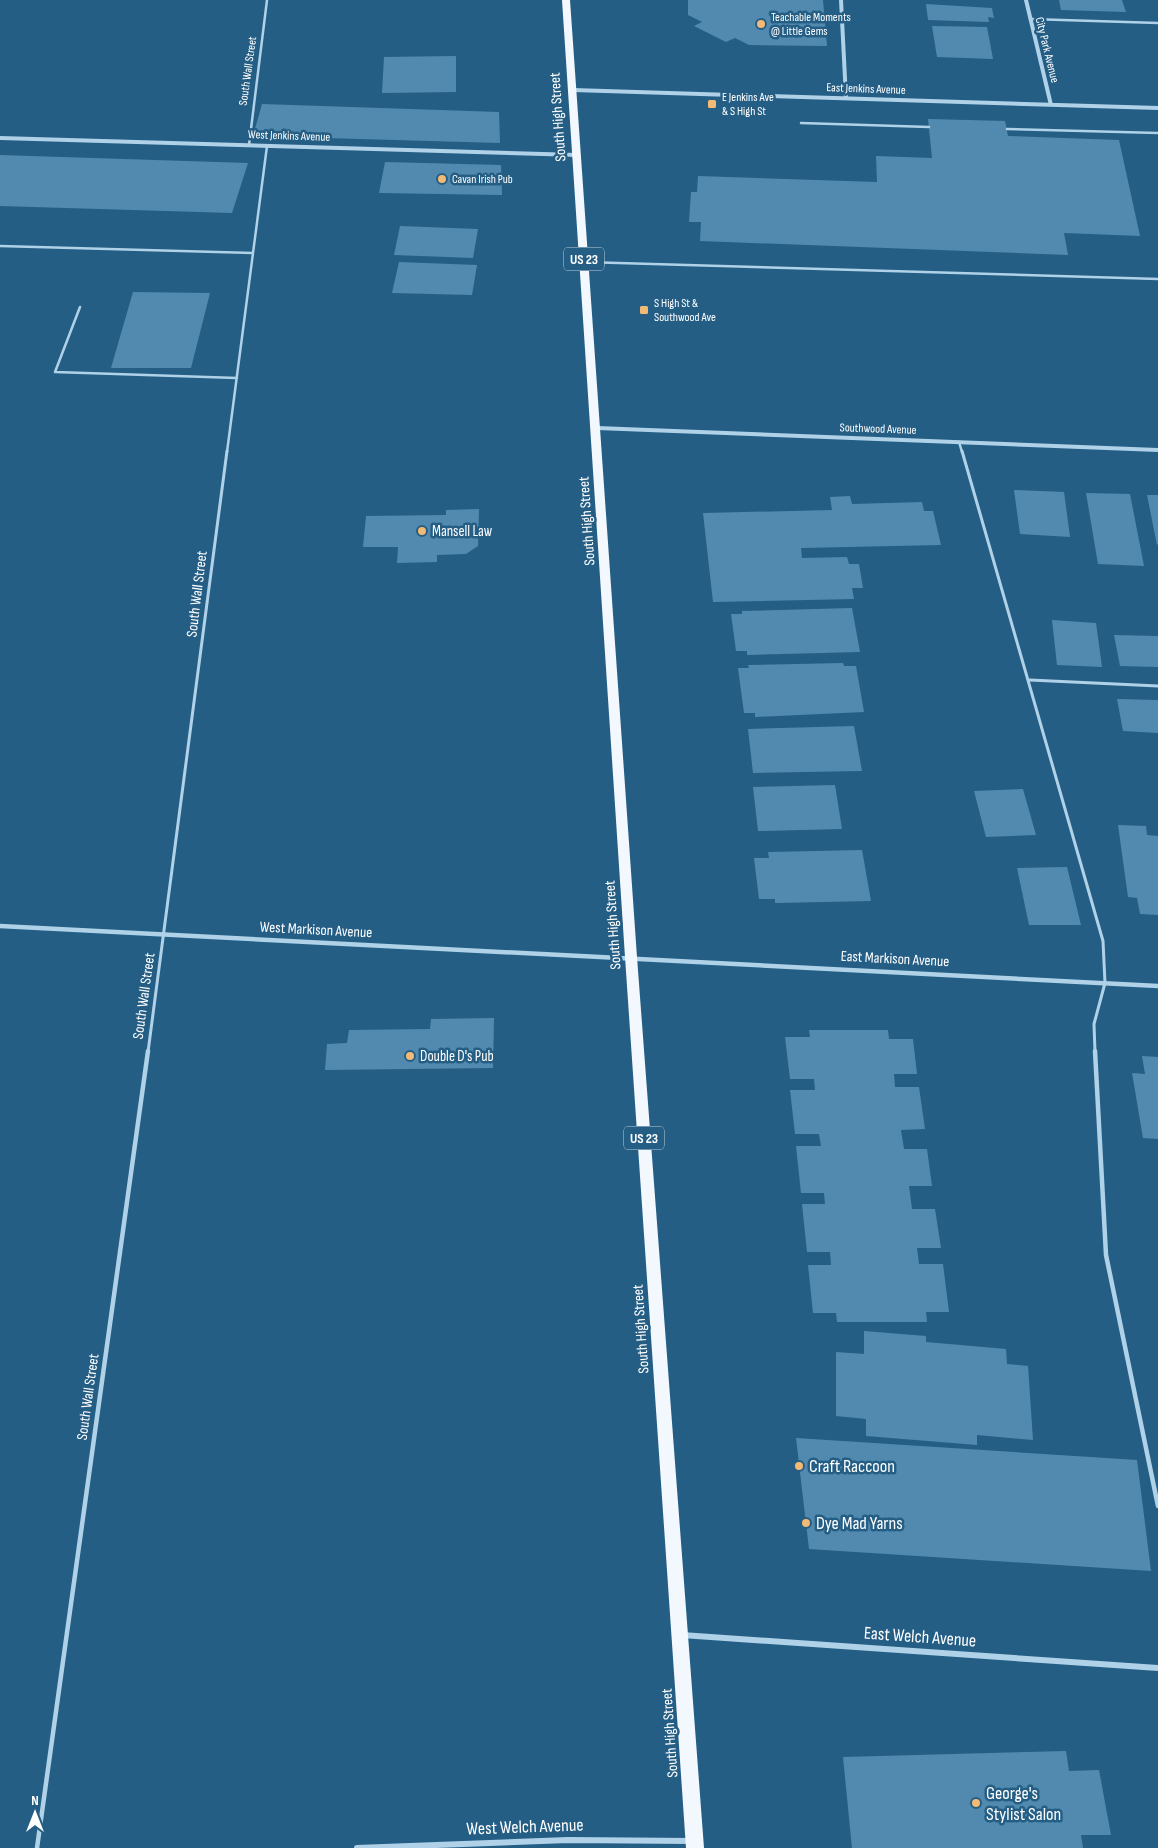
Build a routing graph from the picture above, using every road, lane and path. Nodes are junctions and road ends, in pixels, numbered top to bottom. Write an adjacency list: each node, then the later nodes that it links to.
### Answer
1 (267, 0): 16 (lane, South Wall Street)
2 (566, 0): 7 (main road, South High Street / US 23)
3 (841, 0): 8 (street)
4 (1026, 0): 5 (street, City Park Avenue)
5 (1030, 20): 6 (lane); 9 (street, City Park Avenue)
6 (1158, 23)
7 (573, 90): 8 (street, East Jenkins Avenue); 18 (main road, South High Street / US 23)
8 (846, 98): 9 (street, East Jenkins Avenue)
9 (1051, 105): 10 (street, East Jenkins Avenue)
10 (1158, 108)
11 (801, 123): 12 (lane)
12 (929, 127)
13 (1007, 129): 14 (lane)
14 (1158, 133)
15 (0, 138): 16 (street, West Jenkins Avenue)
16 (249, 145): 17 (street, West Jenkins Avenue)
17 (267, 146): 18 (street, West Jenkins Avenue); 20 (lane, South Wall Street)
18 (577, 155): 21 (main road, South High Street / US 23)
19 (0, 246): 20 (lane)
20 (253, 253): 24 (lane, South Wall Street)
21 (584, 262): 22 (lane); 25 (main road, South High Street / US 23)
22 (1158, 279)
23 (80, 307): 24 (lane)
24 (237, 378): 31 (lane, South Wall Street)
25 (597, 428): 26 (street, Southwood Avenue); 32 (main road, South High Street / US 23)
26 (959, 442): 27 (street, Southwood Avenue); 28 (lane)
27 (1158, 450)
28 (1030, 680): 29 (lane); 33 (lane)
29 (1158, 686)
30 (0, 926): 31 (street, West Markison Avenue)
31 (164, 935): 32 (street, West Markison Avenue); 39 (lane, South Wall Street)
32 (631, 957): 33 (street, East Markison Avenue); 36 (main road, South High Street / US 23)
33 (1105, 983): 34 (street, East Markison Avenue); 35 (lane)
34 (1158, 986)
35 (1158, 1506)
36 (680, 1635): 37 (street, East Welch Avenue); 38 (main road, South High Street / US 23)
37 (1158, 1668)
38 (695, 1845): 40 (street, West Welch Avenue)
39 (37, 1848)
40 (357, 1848)

